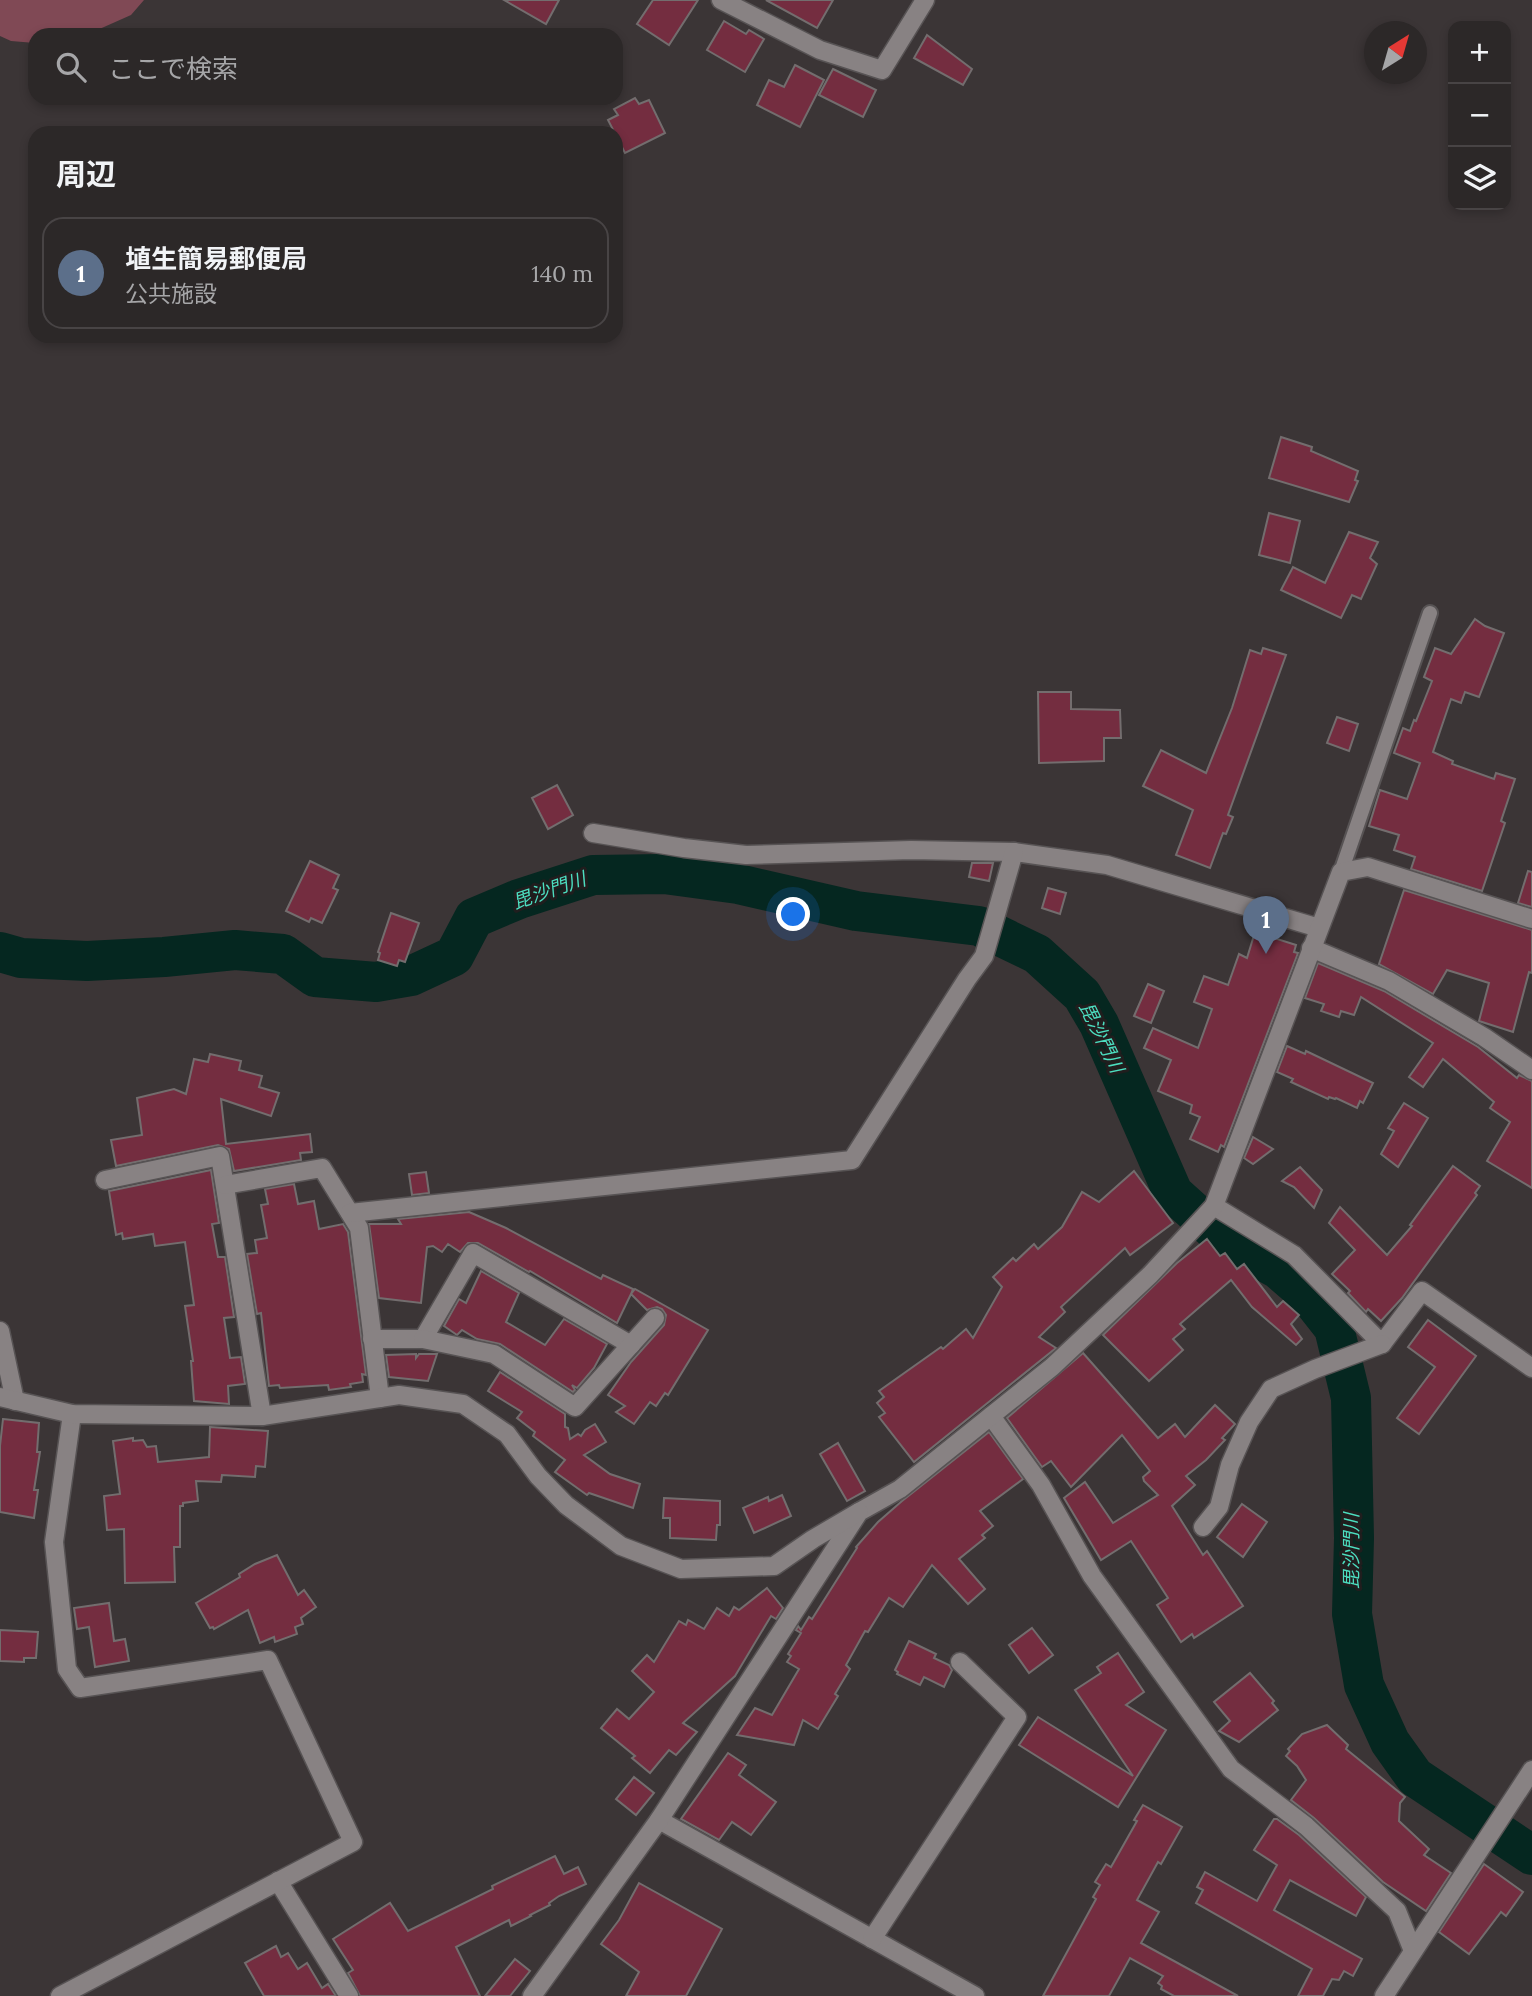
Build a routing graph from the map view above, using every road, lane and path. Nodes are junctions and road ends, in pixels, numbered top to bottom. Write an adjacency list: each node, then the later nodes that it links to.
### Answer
1 (721, 0): 2 (street)
2 (925, 0)
3 (1430, 613): 6 (lane)
4 (593, 833): 5 (street)
5 (1014, 852): 8 (street); 14 (street)
6 (1341, 872): 7 (street); 8 (street)
7 (1532, 919)
8 (1319, 928): 9 (street)
9 (1311, 948): 10 (street); 13 (street)
10 (1532, 1070)
11 (105, 1180): 12 (street)
12 (225, 1185): 14 (street); 25 (street)
13 (1214, 1206): 19 (street); 26 (street)
14 (350, 1213): 17 (street)
15 (655, 1318): 20 (street)
16 (0, 1331): 23 (street)
17 (372, 1339): 18 (street); 22 (street)
18 (423, 1339): 20 (street); 20 (street)
19 (1382, 1344): 21 (street); 28 (street)
20 (631, 1345)
21 (1532, 1368)
22 (380, 1398): 25 (street); 27 (street)
23 (8, 1399): 24 (street)
24 (72, 1414): 25 (street); 32 (street)
25 (262, 1416)
26 (991, 1416): 27 (street); 34 (street)
27 (859, 1512): 31 (street)
28 (1203, 1527)
29 (960, 1662): 33 (street)
30 (1532, 1770): 34 (street)
31 (659, 1820): 33 (street); 37 (street)
32 (278, 1881): 35 (street); 36 (street)
33 (872, 1938): 38 (street)
34 (1413, 1951): 39 (street)
35 (60, 1996)
36 (349, 1996)
37 (532, 1996)
38 (975, 1996)
39 (1384, 1996)

